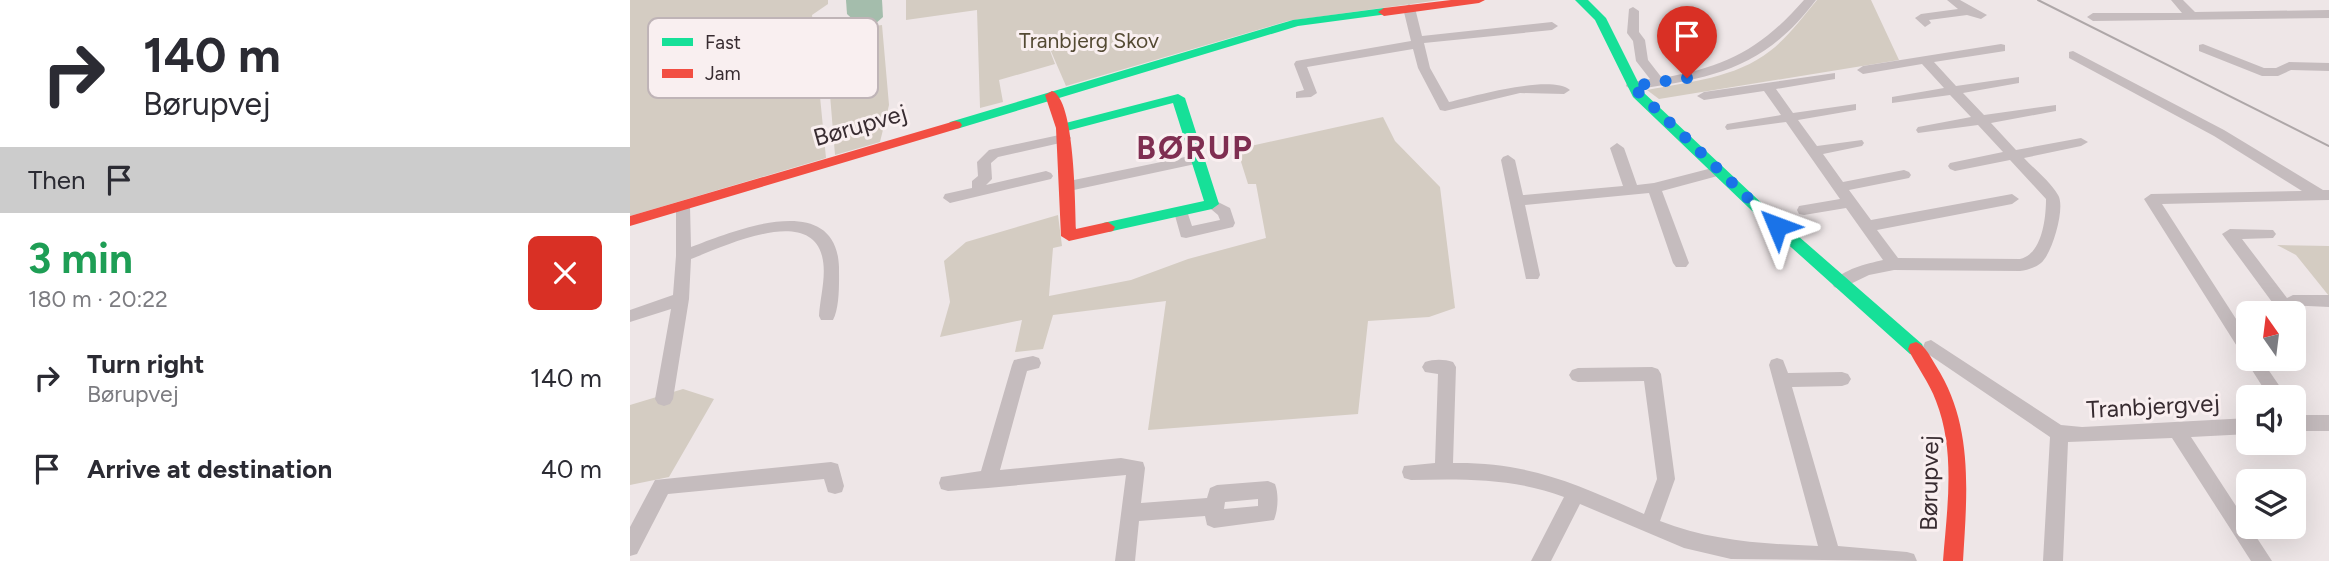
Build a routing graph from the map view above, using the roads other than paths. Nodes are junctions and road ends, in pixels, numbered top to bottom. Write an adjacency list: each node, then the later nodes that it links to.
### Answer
1 (1479, 0): 6 (street, Børupvej)
2 (1581, 0): 25 (street, Børupvej)
3 (1953, 0): 8 (street)
4 (2177, 0): 11 (street)
5 (1806, 1): 24 (street)
6 (1409, 8): 15 (street); 30 (street, Børupvej)
7 (1633, 11): 24 (street)
8 (1968, 11): 10 (street); 13 (street)
9 (2329, 14): 11 (street)
10 (1981, 15)
11 (2192, 16): 12 (street)
12 (2093, 17)
13 (1925, 23)
14 (1552, 26): 15 (street)
15 (1418, 42): 27 (street); 29 (street)
16 (2001, 48): 19 (street)
17 (2203, 48): 20 (street)
18 (2073, 55): 56 (street)
19 (1925, 60): 21 (street); 28 (street)
20 (2329, 67)
21 (1863, 70)
22 (1830, 76): 26 (street)
23 (2014, 80): 28 (street)
24 (1659, 82): 25 (street)
25 (1632, 86): 48 (street, Børupvej)
26 (1767, 86): 31 (street); 35 (street)
27 (1564, 90)
28 (1954, 90): 32 (street); 36 (street)
29 (1301, 95)
30 (1052, 96): 39 (street); 62 (street, Børupvej)
31 (1704, 96)
32 (1897, 100)
33 (1851, 107): 35 (street)
34 (2052, 108): 36 (street)
35 (1790, 117): 37 (street); 43 (street)
36 (1983, 120): 38 (street); 44 (street)
37 (1732, 127)
38 (1923, 130)
39 (1063, 133): 45 (street); 51 (street); 55 (street)
40 (2081, 142): 44 (street)
41 (1857, 143): 43 (street)
42 (1617, 148): 54 (street)
43 (1814, 151): 52 (street)
44 (2016, 155): 47 (street); 70 (street)
45 (1195, 159): 51 (street); 61 (street)
46 (1508, 160): 59 (street)
47 (1955, 166)
48 (1720, 171): 53 (street); 72 (street, Børupvej)
49 (1904, 175): 52 (street)
50 (1046, 176): 55 (street)
51 (1069, 186): 64 (street)
52 (1840, 187): 60 (street)
53 (1654, 188): 54 (street); 69 (street)
54 (1632, 191): 59 (street)
55 (979, 192): 57 (street)
56 (2325, 195): 79 (street)
57 (950, 198)
58 (2012, 199): 66 (street)
59 (1517, 201): 71 (street)
60 (1850, 202): 63 (street); 66 (street)
61 (1212, 204): 64 (street); 64 (street)
62 (683, 205): 65 (street, Børupvej); 68 (street)
63 (1804, 210)
64 (1181, 212)
65 (630, 221)
66 (1868, 226): 70 (street)
67 (2268, 234): 74 (street)
68 (684, 256): 73 (street); 78 (street)
69 (1681, 263)
70 (1894, 264): 72 (street)
71 (1532, 275)
72 (1840, 283): 106 (street, Børupvej)
73 (681, 299): 77 (street); 85 (street)
74 (2280, 301)
75 (2306, 301): 76 (street)
76 (2329, 301)
77 (630, 316)
78 (827, 316)
79 (2236, 322)
80 (1931, 347): 90 (street, Tranbjergvej)
81 (1033, 363): 93 (street)
82 (1431, 367): 91 (street)
83 (1578, 375): 99 (street)
84 (1842, 379): 101 (street)
85 (664, 399)
86 (2329, 422): 87 (street)
87 (2306, 423)
88 (2236, 427): 89 (street, Tranbjergvej)
89 (2178, 431): 90 (street, Tranbjergvej); 108 (street)
90 (2059, 433): 107 (street, Tranbjergvej)
91 (1444, 471): 92 (street, Børupvej); 96 (street, Børupvej)
92 (1411, 472)
93 (988, 480): 94 (street); 98 (street)
94 (948, 483)
95 (835, 486): 100 (street)
96 (1576, 493): 99 (street, Børupvej); 104 (street)
97 (1215, 506): 98 (street)
98 (1130, 513): 103 (street)
99 (1649, 525): 102 (street, Børupvej)
100 (630, 547)
101 (1830, 554): 102 (street, Børupvej); 105 (street, Børupvej)
102 (1734, 556)
103 (1125, 561)
104 (1541, 561)
105 (1907, 561)
106 (1953, 561)
107 (2053, 561)
108 (2262, 561)

